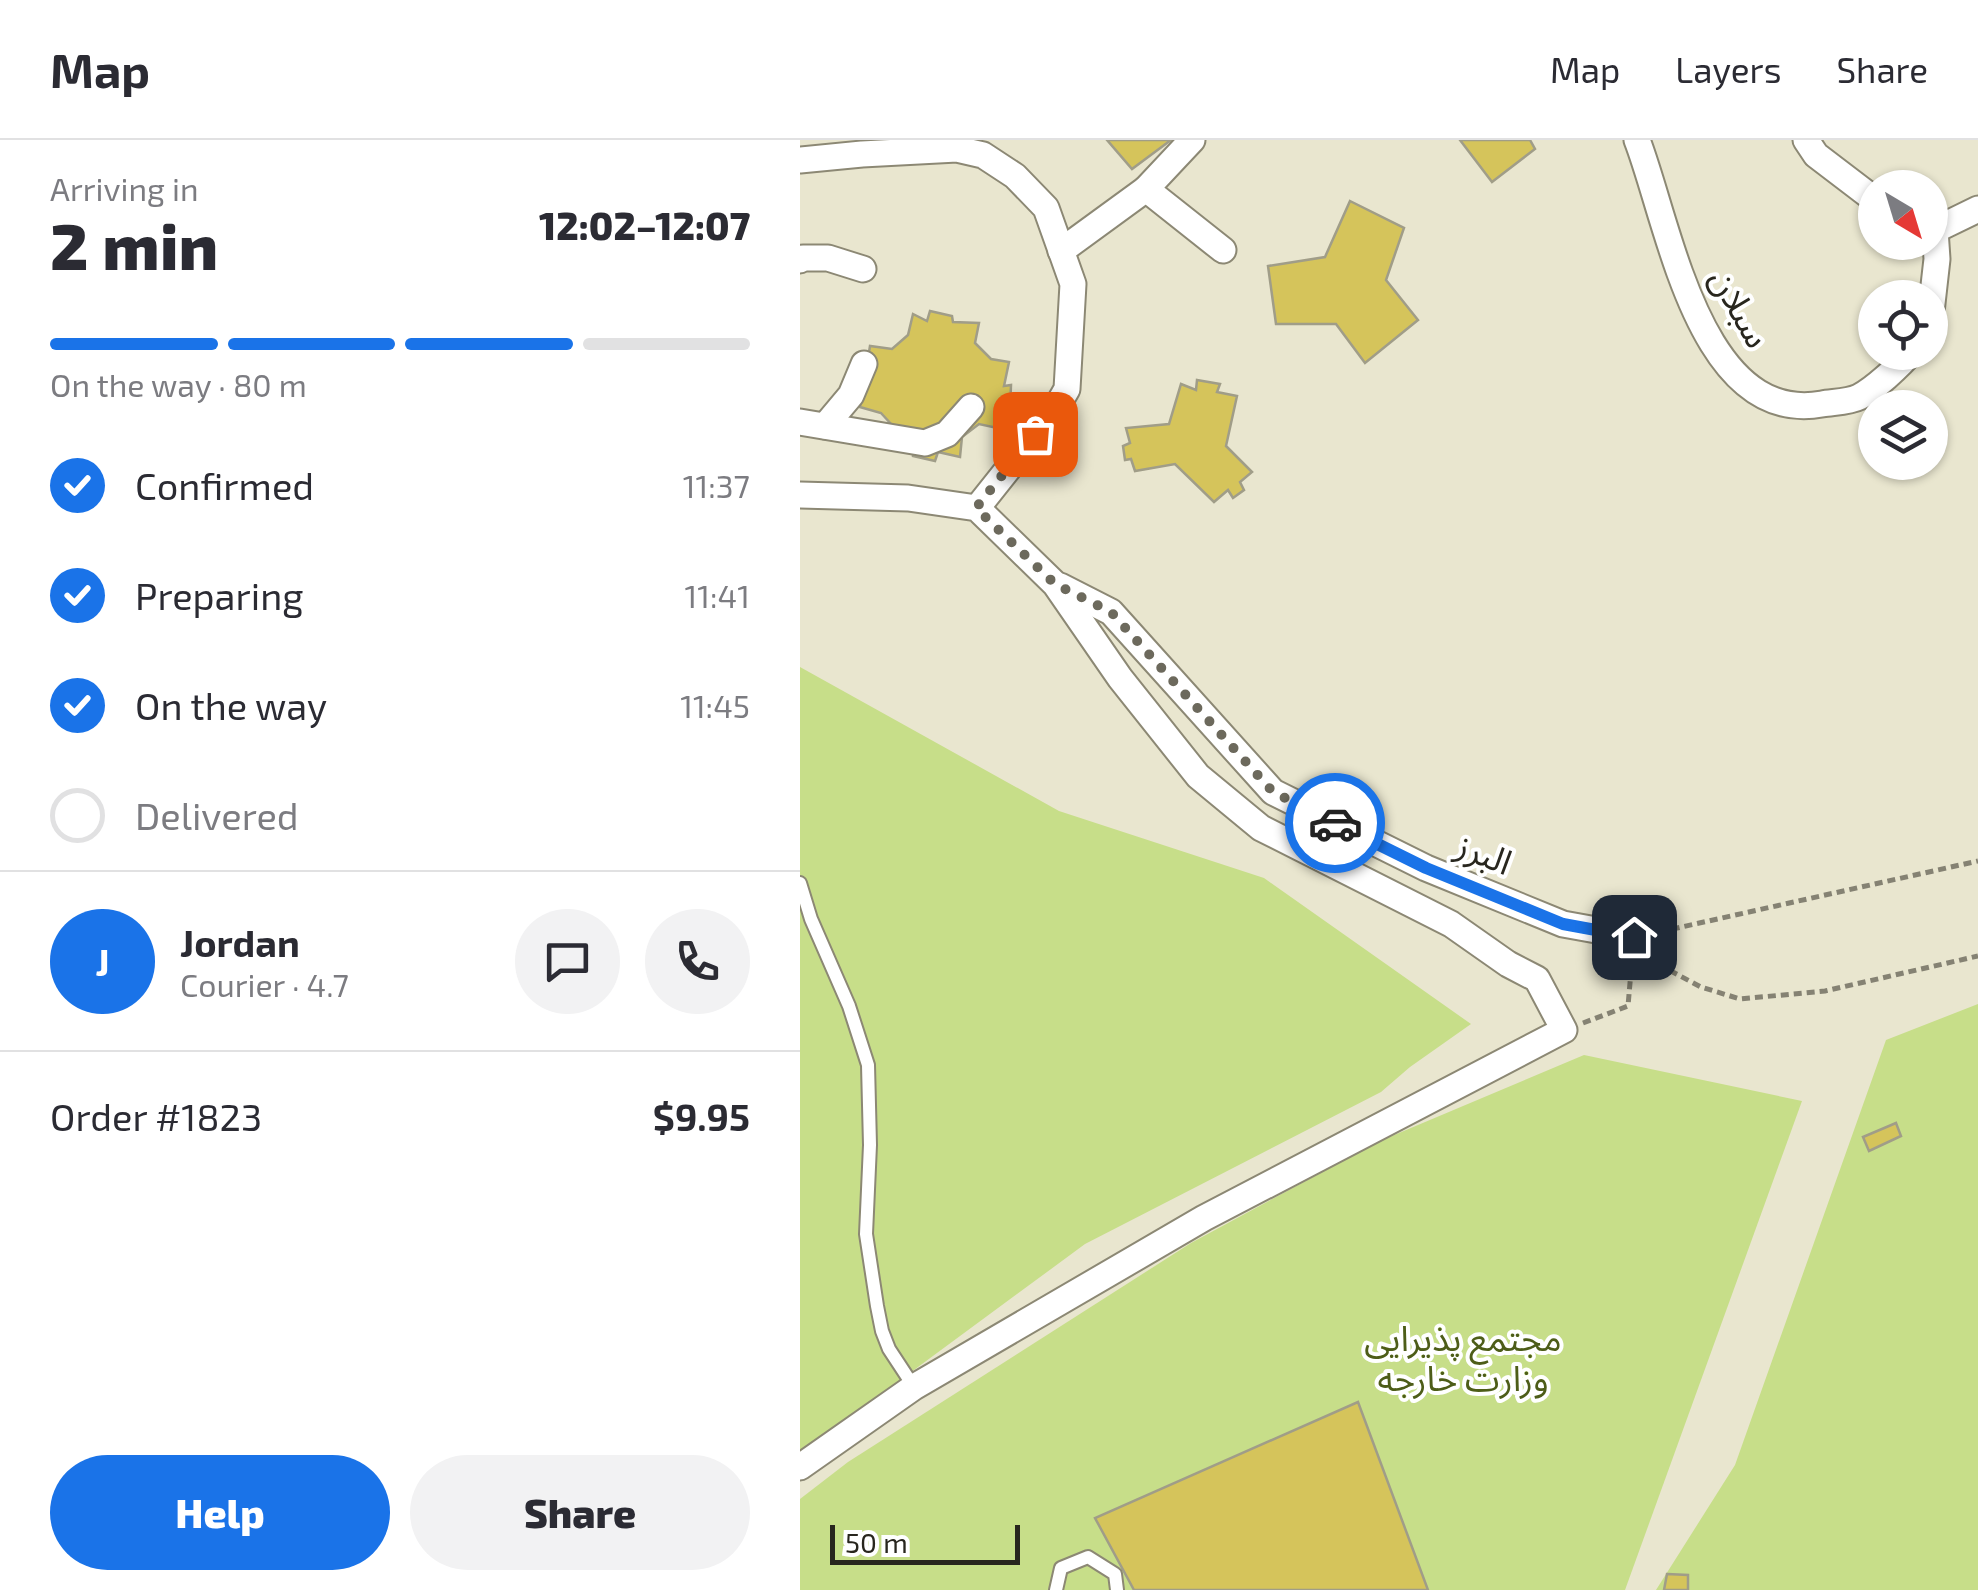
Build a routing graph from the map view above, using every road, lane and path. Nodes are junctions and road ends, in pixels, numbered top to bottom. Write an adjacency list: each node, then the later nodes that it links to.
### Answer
1 (1192, 140): 6 (street)
2 (1638, 140): 14 (street, سبلان)
3 (1806, 140): 5 (street)
4 (800, 160): 10 (street)
5 (1858, 187)
6 (1146, 189): 9 (street); 10 (street)
7 (1978, 209): 8 (street)
8 (1948, 222)
9 (1223, 250)
10 (1062, 252): 18 (street)
11 (800, 260): 12 (street)
12 (862, 269)
13 (864, 364): 16 (street)
14 (1894, 370)
15 (971, 407): 16 (street)
16 (812, 424)
17 (800, 495): 18 (street)
18 (976, 508): 19 (street)
19 (1055, 584): 22 (street, البرز); 24 (street)
20 (1978, 861): 22 (path)
21 (800, 882): 25 (lane)
22 (1634, 937): 23 (path); 24 (path)
23 (1978, 956)
24 (1564, 1030): 25 (street)
25 (914, 1387): 26 (street)
26 (800, 1466)
27 (1056, 1590): 28 (lane)
28 (1117, 1590)

